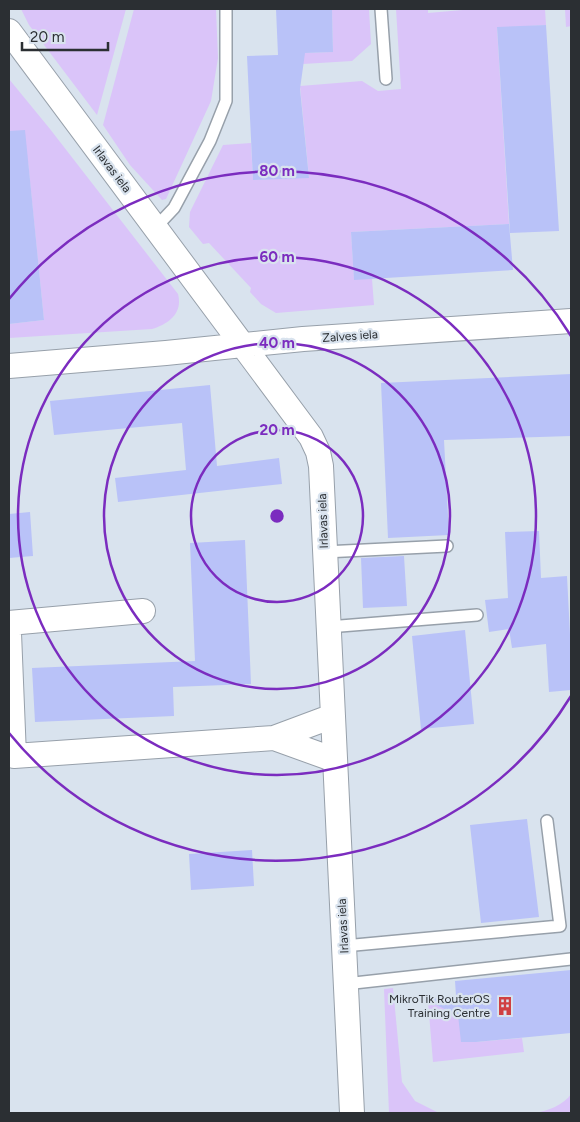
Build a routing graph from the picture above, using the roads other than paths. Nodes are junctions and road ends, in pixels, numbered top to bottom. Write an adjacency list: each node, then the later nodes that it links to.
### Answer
1 (226, 9): 5 (lane)
2 (381, 9): 4 (lane)
3 (9, 31): 5 (street, Irlavas iela)
4 (386, 79)
5 (156, 227): 7 (street, Irlavas iela)
6 (571, 321): 7 (street, Zalves iela)
7 (242, 344): 8 (street, Zalves iela); 10 (street, Irlavas iela)
8 (9, 366)
9 (447, 546): 10 (lane)
10 (324, 552): 14 (street, Irlavas iela)
11 (143, 610): 13 (street)
12 (477, 615): 14 (lane)
13 (9, 623)
14 (328, 627): 16 (street, Irlavas iela)
15 (9, 634): 17 (street)
16 (333, 716): 17 (street); 18 (street, Irlavas iela)
17 (274, 738): 18 (street)
18 (335, 760): 20 (street, Irlavas iela)
19 (547, 821): 20 (lane)
20 (344, 946): 22 (street, Irlavas iela)
21 (571, 959): 22 (lane)
22 (345, 984): 23 (street, Irlavas iela)
23 (352, 1113)

